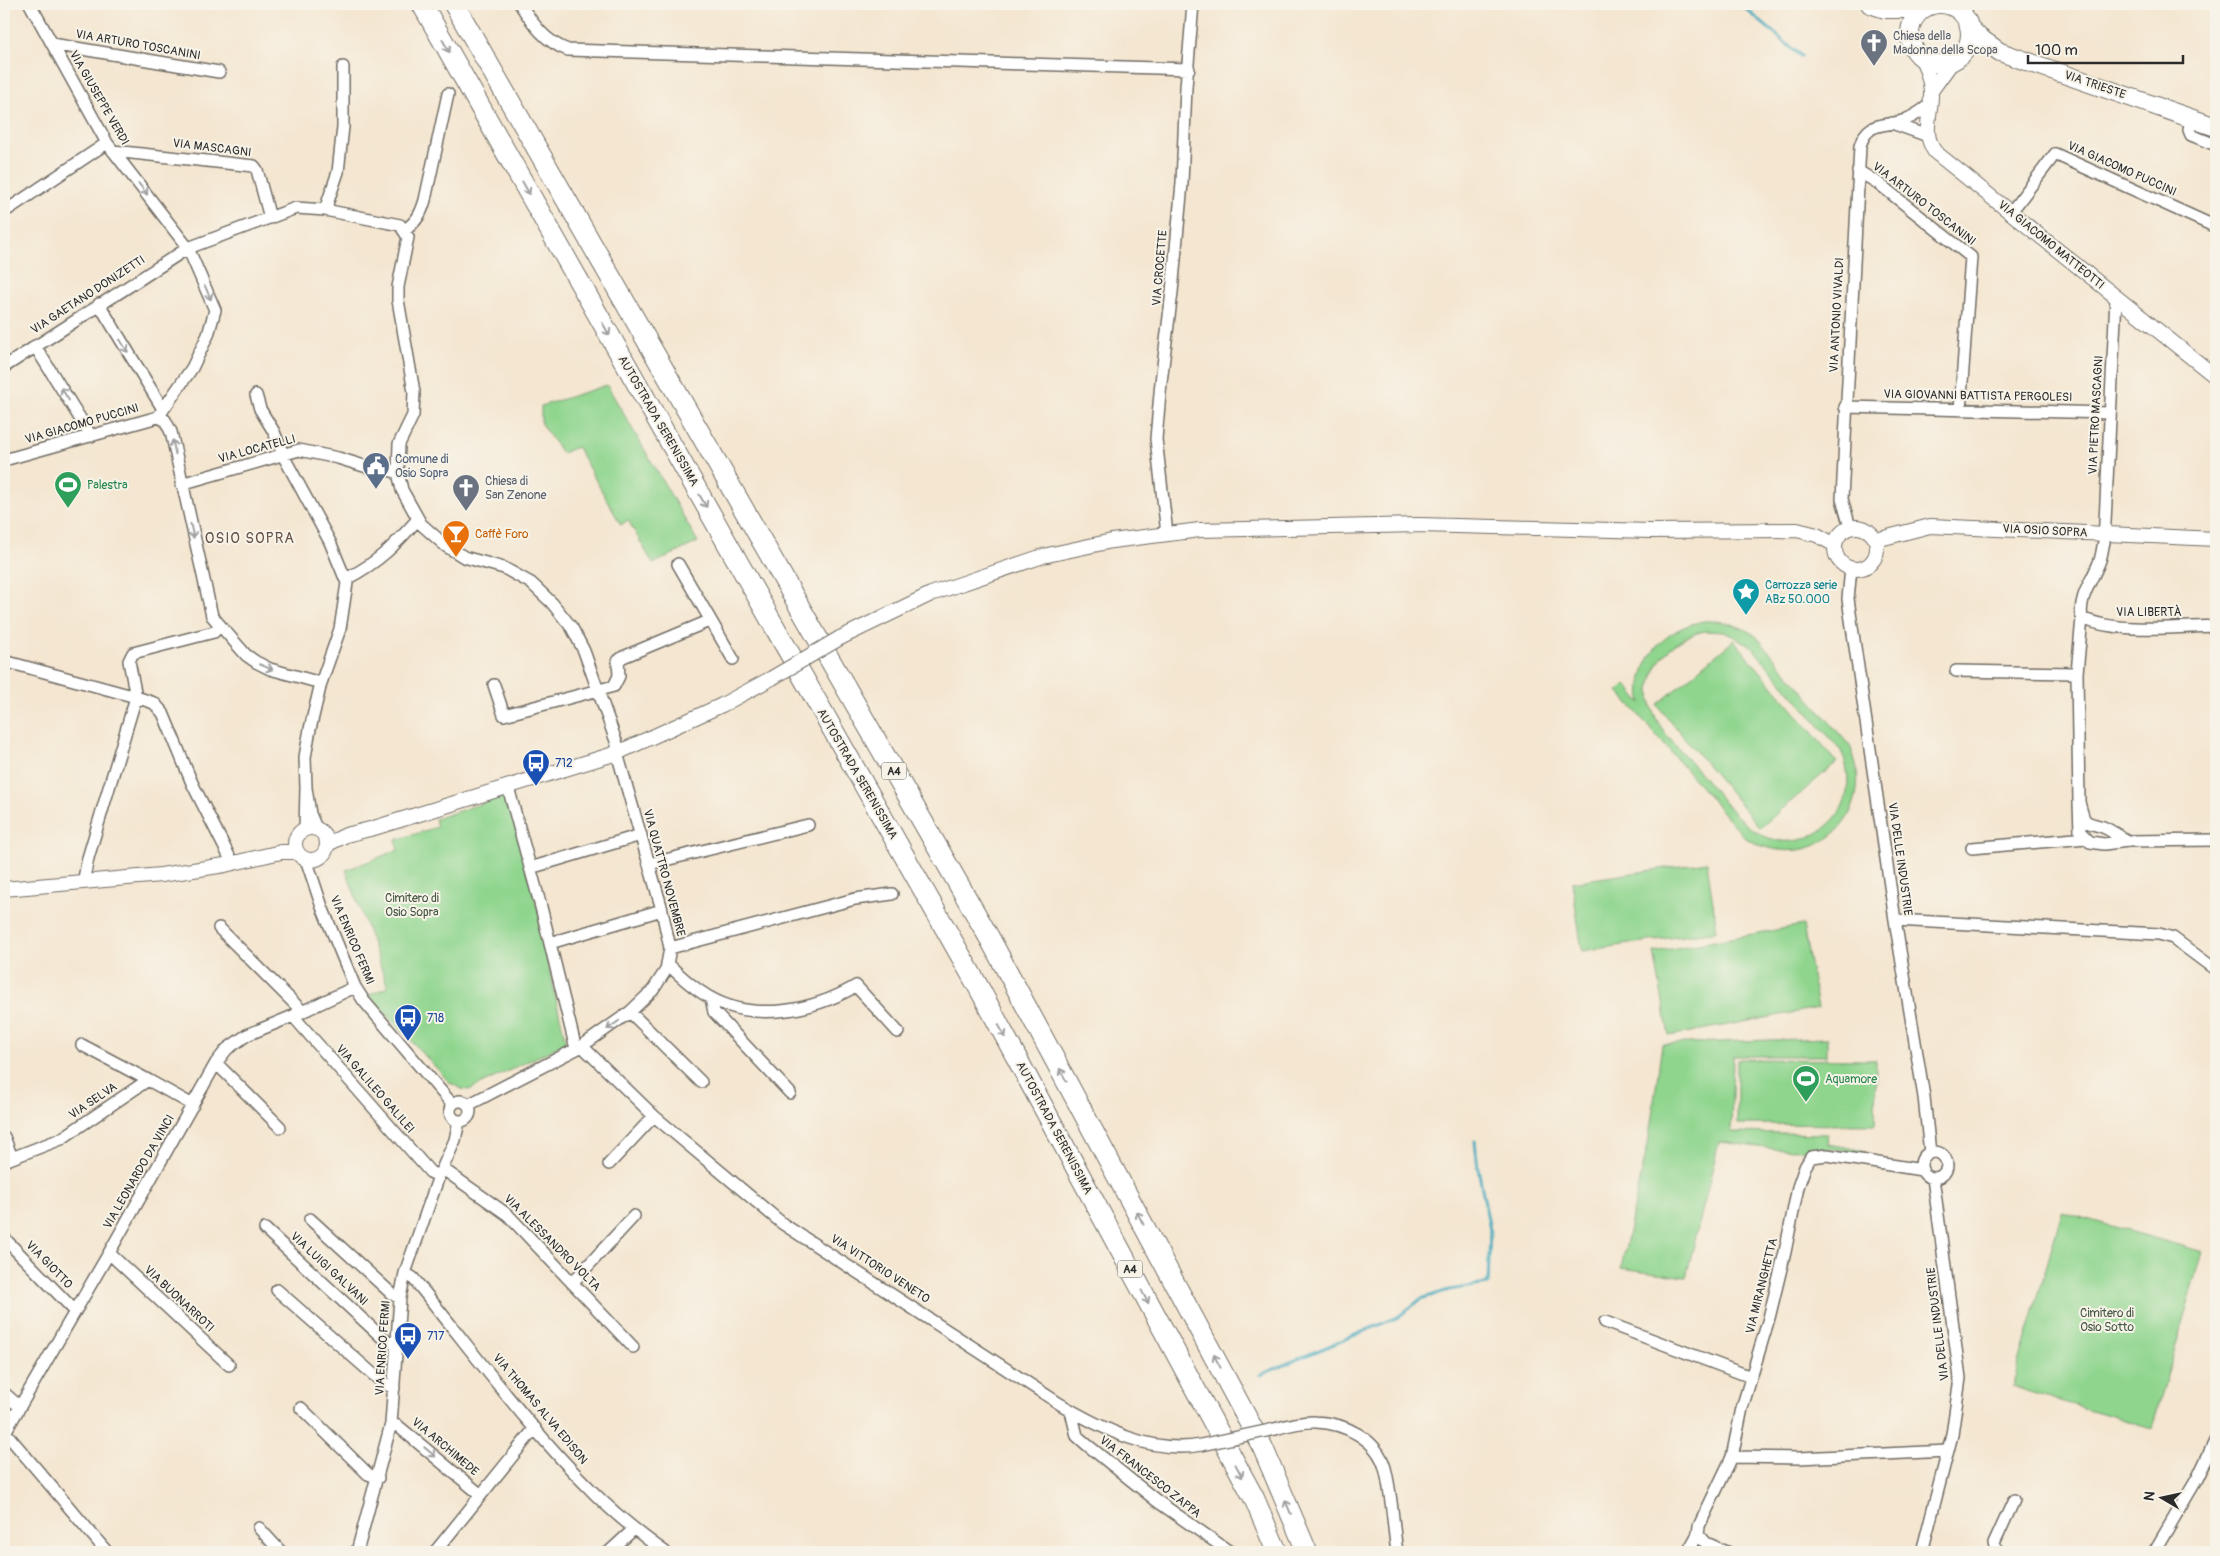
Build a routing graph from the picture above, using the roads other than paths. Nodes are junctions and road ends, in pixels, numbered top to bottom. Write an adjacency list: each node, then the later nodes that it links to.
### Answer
1 (30, 4): 10 (street, VIA GIUSEPPE VERDI)
2 (422, 4): 157 (highway, AUTOSTRADA SERENISSIMA / A4, one-way to 157)
3 (454, 4): 158 (highway, A4, one-way to 3)
4 (520, 4): 15 (street)
5 (1193, 4): 15 (street, VIA CROCETTE)
6 (1877, 6): 7 (main road); 9 (main road)
7 (1923, 9): 8 (main road); 9 (main road)
8 (1967, 17): 11 (main road); 13 (main road)
9 (1910, 36): 12 (main road)
10 (52, 44): 16 (street, VIA ARTURO TOSCANINI); 24 (street, VIA GIUSEPPE VERDI)
11 (2000, 52): 13 (main road); 19 (main road, VIA TRIESTE)
12 (1922, 58): 13 (main road); 18 (street)
13 (1956, 60): 18 (street)
14 (343, 67): 26 (street)
15 (1189, 69): 50 (street, VIA CROCETTE)
16 (219, 72)
17 (448, 94): 31 (street)
18 (1930, 98): 20 (street, VIA ANTONIO VIVALDI); 22 (street)
19 (2190, 118): 21 (main road, VIA TRIESTE); 23 (street)
20 (1892, 123): 22 (street); 25 (street, VIA ANTONIO VIVALDI)
21 (2216, 127)
22 (1928, 136): 28 (street, VIA GIACOMO MATTEOTTI)
23 (2216, 145)
24 (110, 147): 27 (street); 29 (street, VIA MASCAGNI); 32 (street, VIA GIUSEPPE VERDI, one-way to 32)
25 (1858, 171): 39 (street, VIA ANTONIO VIVALDI); 40 (street, VIA ARTURO TOSCANINI)
26 (325, 210): 29 (street, VIA GAETANO DONIZETTI); 31 (street, VIA GAETANO DONIZETTI)
27 (4, 212)
28 (2010, 212): 30 (street, VIA GIACOMO PUCCINI); 33 (street, VIA GIACOMO MATTEOTTI)
29 (270, 218): 32 (street, VIA GAETANO DONIZETTI)
30 (2216, 227)
31 (405, 230): 46 (street, VIA QUATTRO NOVEMBRE)
32 (188, 248): 34 (street, VIA GAETANO DONIZETTI); 41 (street, one-way to 41)
33 (2116, 298): 37 (street, VIA GIACOMO MATTEOTTI); 42 (street, VIA PIETRO MASCAGNI)
34 (99, 304): 35 (street, VIA GAETANO DONIZETTI); 41 (street, one-way to 41)
35 (35, 346): 36 (street, VIA GAETANO DONIZETTI); 43 (street, one-way to 35)
36 (4, 367)
37 (2216, 377)
38 (256, 395): 44 (street)
39 (1845, 407): 40 (street, VIA GIOVANNI BATTISTA PERGOLESI); 49 (street, VIA ANTONIO VIVALDI)
40 (1960, 410): 42 (street, VIA GIOVANNI BATTISTA PERGOLESI)
41 (161, 413): 43 (street, VIA GIACOMO PUCCINI); 47 (street, one-way to 41)
42 (2110, 413): 51 (street, VIA PIETRO MASCAGNI)
43 (91, 436): 45 (street, VIA GIACOMO PUCCINI)
44 (283, 454): 46 (street, VIA LOCATELLI); 47 (street, VIA LOCATELLI); 57 (street)
45 (4, 460)
46 (398, 472): 48 (street, VIA QUATTRO NOVEMBRE)
47 (181, 484): 60 (street, one-way to 60)
48 (418, 519): 57 (street); 68 (street, VIA QUATTRO NOVEMBRE)
49 (1850, 527): 53 (street); 54 (street)
50 (1166, 534): 54 (street); 70 (street, bridge)
51 (2103, 534): 52 (street, VIA OSIO SOPRA); 53 (street, VIA OSIO SOPRA); 58 (street, VIA PIETRO MASCAGNI)
52 (2216, 539)
53 (1876, 540): 56 (street)
54 (1835, 545): 56 (street)
55 (678, 564): 59 (street)
56 (1851, 568): 88 (street, VIA DELLE INDUSTRIE)
57 (346, 579): 66 (street)
58 (2082, 618): 61 (street, VIA LIBERTÀ); 65 (street, VIA PIETRO MASCAGNI)
59 (709, 620): 62 (street); 68 (street)
60 (219, 626): 66 (street, one-way to 66); 69 (street)
61 (2216, 626)
62 (733, 660)
63 (8, 662): 69 (street)
64 (1956, 671): 65 (street)
65 (2077, 673): 72 (street, VIA PIETRO MASCAGNI)
66 (321, 683): 74 (street)
67 (494, 685): 68 (street)
68 (600, 690): 70 (street, VIA QUATTRO NOVEMBRE)
69 (136, 698): 81 (street); 84 (street)
70 (617, 753): 71 (street); 75 (street, VIA QUATTRO NOVEMBRE)
71 (508, 787): 74 (street); 83 (street)
72 (2079, 802): 76 (street, VIA PIETRO MASCAGNI); 77 (street)
73 (808, 825): 82 (street)
74 (318, 834): 80 (street); 80 (street)
75 (641, 835): 82 (street, VIA QUATTRO NOVEMBRE); 83 (street)
76 (2086, 838): 77 (street); 79 (street)
77 (2128, 840): 78 (street)
78 (2216, 840)
79 (1972, 848)
80 (303, 854): 81 (street); 94 (street, VIA ENRICO FERMI)
81 (233, 864): 84 (street)
82 (649, 864): 87 (street, VIA QUATTRO NOVEMBRE)
83 (530, 868): 90 (street)
84 (83, 883): 85 (street)
85 (4, 889)
86 (892, 894): 91 (street)
87 (662, 910): 90 (street); 91 (street, VIA QUATTRO NOVEMBRE)
88 (1895, 920): 93 (street); 112 (street, VIA DELLE INDUSTRIE)
89 (219, 928): 97 (street, VIA GALILEO GALILEI)
90 (550, 943): 100 (street)
91 (670, 948): 92 (street, VIA QUATTRO NOVEMBRE)
92 (667, 963): 95 (street); 96 (street, VIA QUATTRO NOVEMBRE)
93 (2216, 970)
94 (356, 987): 97 (street, VIA LEONARDO DA VINCI); 105 (street, VIA ENRICO FERMI)
95 (711, 998): 98 (street); 104 (street)
96 (630, 1012): 100 (street, VIA QUATTRO NOVEMBRE, one-way to 100); 103 (street)
97 (298, 1014): 101 (street, VIA LEONARDO DA VINCI); 116 (street, VIA GALILEO GALILEI)
98 (898, 1032)
99 (82, 1045): 102 (street)
100 (579, 1047): 107 (street, VIA QUATTRO NOVEMBRE); 108 (street, VIA VITTORIO VENETO)
101 (216, 1063): 106 (street, VIA LEONARDO DA VINCI); 110 (street)
102 (148, 1080): 106 (street); 113 (street, VIA SELVA)
103 (701, 1082)
104 (790, 1093)
105 (452, 1104): 107 (street); 109 (street)
106 (193, 1105): 122 (street, VIA LEONARDO DA VINCI)
107 (468, 1105): 109 (street)
108 (654, 1116): 114 (street); 137 (street, VIA VITTORIO VENETO)
109 (459, 1120): 116 (street, VIA ENRICO FERMI)
110 (280, 1127)
111 (4, 1137): 113 (street)
112 (1930, 1153): 115 (street); 117 (street)
113 (8, 1160)
114 (610, 1164)
115 (1922, 1170): 117 (street); 132 (street, VIA MIRANGHETTA)
116 (441, 1172): 123 (street, VIA ENRICO FERMI); 124 (street, VIA ALESSANDRO VOLTA)
117 (1933, 1178): 142 (street, VIA DELLE INDUSTRIE)
118 (634, 1216): 124 (street)
119 (310, 1218): 126 (street)
120 (266, 1229): 129 (street, VIA LUIGI GALVANI)
121 (4, 1238): 127 (street, VIA GIOTTO)
122 (109, 1253): 127 (street, VIA LEONARDO DA VINCI); 131 (street, VIA BUONARROTI)
123 (405, 1273): 126 (street, VIA ENRICO FERMI); 139 (street, VIA THOMAS ALVA EDISON)
124 (572, 1283): 130 (street, VIA ALESSANDRO VOLTA)
125 (277, 1290): 133 (street)
126 (400, 1298): 129 (street, VIA ENRICO FERMI)
127 (75, 1311): 135 (street, VIA LEONARDO DA VINCI)
128 (1605, 1322): 132 (street)
129 (397, 1344): 133 (street, VIA ENRICO FERMI)
130 (634, 1347)
131 (229, 1365)
132 (1751, 1377): 143 (street, VIA MIRANGHETTA)
133 (394, 1388): 138 (street, VIA ENRICO FERMI)
134 (4, 1393): 135 (street)
135 (20, 1406): 140 (street, VIA LEONARDO DA VINCI)
136 (301, 1408): 144 (street)
137 (1071, 1411): 156 (street, VIA FRANCESCO ZAPPA); 159 (street, VIA VITTORIO VENETO, bridge)
138 (391, 1424): 144 (street, VIA ENRICO FERMI); 145 (street, VIA ARCHIMEDE, one-way to 145)
139 (535, 1428): 145 (street, VIA ARCHIMEDE); 148 (street, VIA THOMAS ALVA EDISON)
140 (4, 1433): 150 (street)
141 (2216, 1440): 164 (street)
142 (1948, 1452): 143 (street); 162 (street, VIA DELLE INDUSTRIE)
143 (1732, 1457): 149 (street, VIA MIRANGHETTA)
144 (378, 1478): 152 (street, VIA ENRICO FERMI)
145 (481, 1495): 153 (street, VIA ARCHIMEDE)
146 (2014, 1500): 163 (street)
147 (259, 1528): 151 (street)
148 (634, 1529): 154 (street); 155 (street, VIA THOMAS ALVA EDISON)
149 (1698, 1530): 160 (street, VIA MIRANGHETTA); 161 (street)
150 (107, 1552)
151 (280, 1552)
152 (357, 1552)
153 (435, 1552)
154 (609, 1552)
155 (665, 1552)
156 (1230, 1552)
157 (1277, 1552)
158 (1307, 1552)
159 (1398, 1552)
160 (1688, 1552)
161 (1727, 1552)
162 (1922, 1552)
163 (1997, 1552)
164 (2154, 1552)

